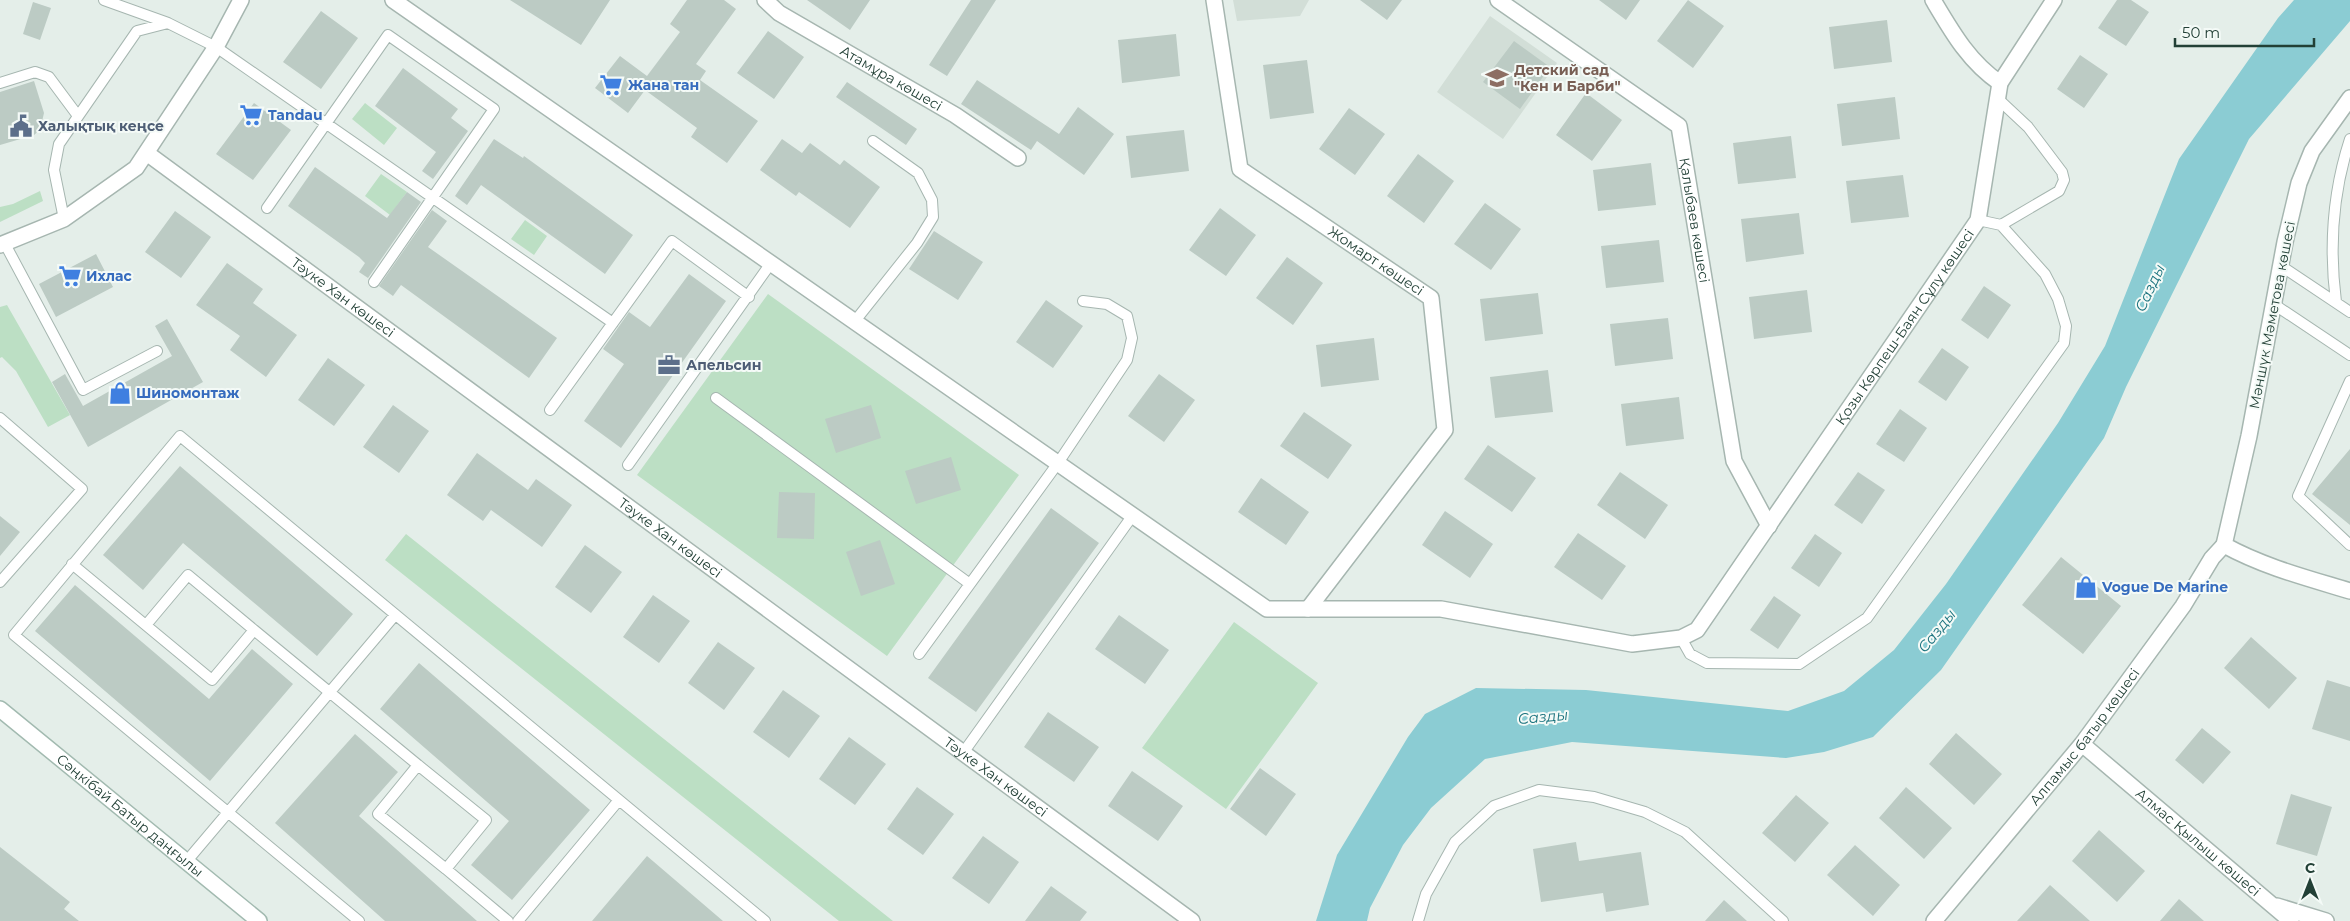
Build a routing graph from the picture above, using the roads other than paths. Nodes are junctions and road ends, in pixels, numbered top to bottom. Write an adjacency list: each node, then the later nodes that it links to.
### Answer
1 (104, 0): 9 (lane)
2 (241, 0): 10 (street)
3 (393, 0): 27 (street)
4 (765, 0): 20 (street, Атамұра көшесі)
5 (1214, 0): 53 (street, Жомарт көшесі)
6 (1498, 0): 46 (street, Қалыбаев көшесі)
7 (1934, 0): 12 (street)
8 (2054, 0): 12 (street, Қозы Көрпеш-Баян Сұлу көшесі)
9 (168, 23): 10 (lane); 15 (lane)
10 (216, 47): 16 (lane); 19 (street)
11 (0, 83): 15 (lane)
12 (2000, 83): 13 (street, Қозы Көрпеш-Баян Сұлу көшесі)
13 (1997, 98): 24 (street, Қозы Көрпеш-Баян Сұлу көшесі); 25 (lane)
14 (2350, 98): 28 (street, Мәншүк Мәметова көшесі)
15 (78, 116): 23 (lane)
16 (326, 123): 21 (lane); 21 (lane); 22 (lane)
17 (2350, 139): 32 (lane)
18 (873, 141): 35 (lane)
19 (148, 154): 23 (street); 62 (street, Тәуке Хан көшесі)
20 (1018, 158)
21 (433, 197): 29 (lane); 36 (lane)
22 (267, 208)
23 (64, 219): 26 (street)
24 (1978, 220): 25 (lane); 46 (street, Қозы Көрпеш-Баян Сұлу көшесі)
25 (2001, 225): 57 (lane)
26 (2, 244): 37 (lane)
27 (771, 263): 30 (lane); 35 (street)
28 (2281, 266): 32 (lane); 33 (street, Мәншүк Мәметова көшесі)
29 (374, 282)
30 (749, 297): 36 (lane); 44 (lane)
31 (1083, 301): 43 (lane)
32 (2336, 302): 34 (lane)
33 (2275, 305): 38 (lane); 47 (street, Мәншүк Мәметова көшесі)
34 (2350, 312)
35 (855, 321): 43 (street)
36 (613, 323): 41 (lane)
37 (157, 351)
38 (2350, 355)
39 (2350, 381): 48 (lane)
40 (716, 398): 51 (lane)
41 (550, 410)
42 (0, 418): 50 (lane)
43 (1058, 463): 45 (street); 51 (lane)
44 (628, 466)
45 (1133, 515): 53 (street); 62 (lane)
46 (1769, 526): 57 (street, Қозы Көрпеш-Баян Сұлу көшесі)
47 (2224, 545): 52 (street); 61 (street, Алпамыс батыр көшесі)
48 (2350, 545)
49 (72, 564): 54 (lane); 55 (lane); 65 (lane)
50 (0, 582)
51 (970, 584): 58 (lane)
52 (2350, 591)
53 (1308, 609): 57 (street)
54 (395, 615): 59 (lane); 64 (lane)
55 (146, 625): 56 (lane); 56 (lane)
56 (254, 630): 59 (lane)
57 (1681, 638)
58 (919, 654)
59 (330, 691): 63 (lane); 65 (lane)
60 (0, 709): 66 (street, Сәңкібай Батыр даңғылы)
61 (2082, 744): 68 (street, Алмас Қылыш көшесі); 77 (street, Алпамыс батыр көшесі)
62 (963, 753): 74 (street, Тәуке Хан көшесі)
63 (418, 765): 67 (lane); 67 (lane)
64 (619, 800): 72 (lane); 73 (lane)
65 (228, 812): 66 (lane); 70 (lane)
66 (186, 862): 69 (street, Сәңкібай Батыр даңғылы)
67 (446, 869): 71 (lane)
68 (2270, 904): 78 (street); 79 (street, Алмас Қылыш көшесі)
69 (259, 921)
70 (359, 921)
71 (508, 921)
72 (518, 921)
73 (765, 921)
74 (1192, 921)
75 (1418, 921): 76 (lane)
76 (1783, 921)
77 (1934, 921)
78 (2291, 921)
79 (2326, 921)

